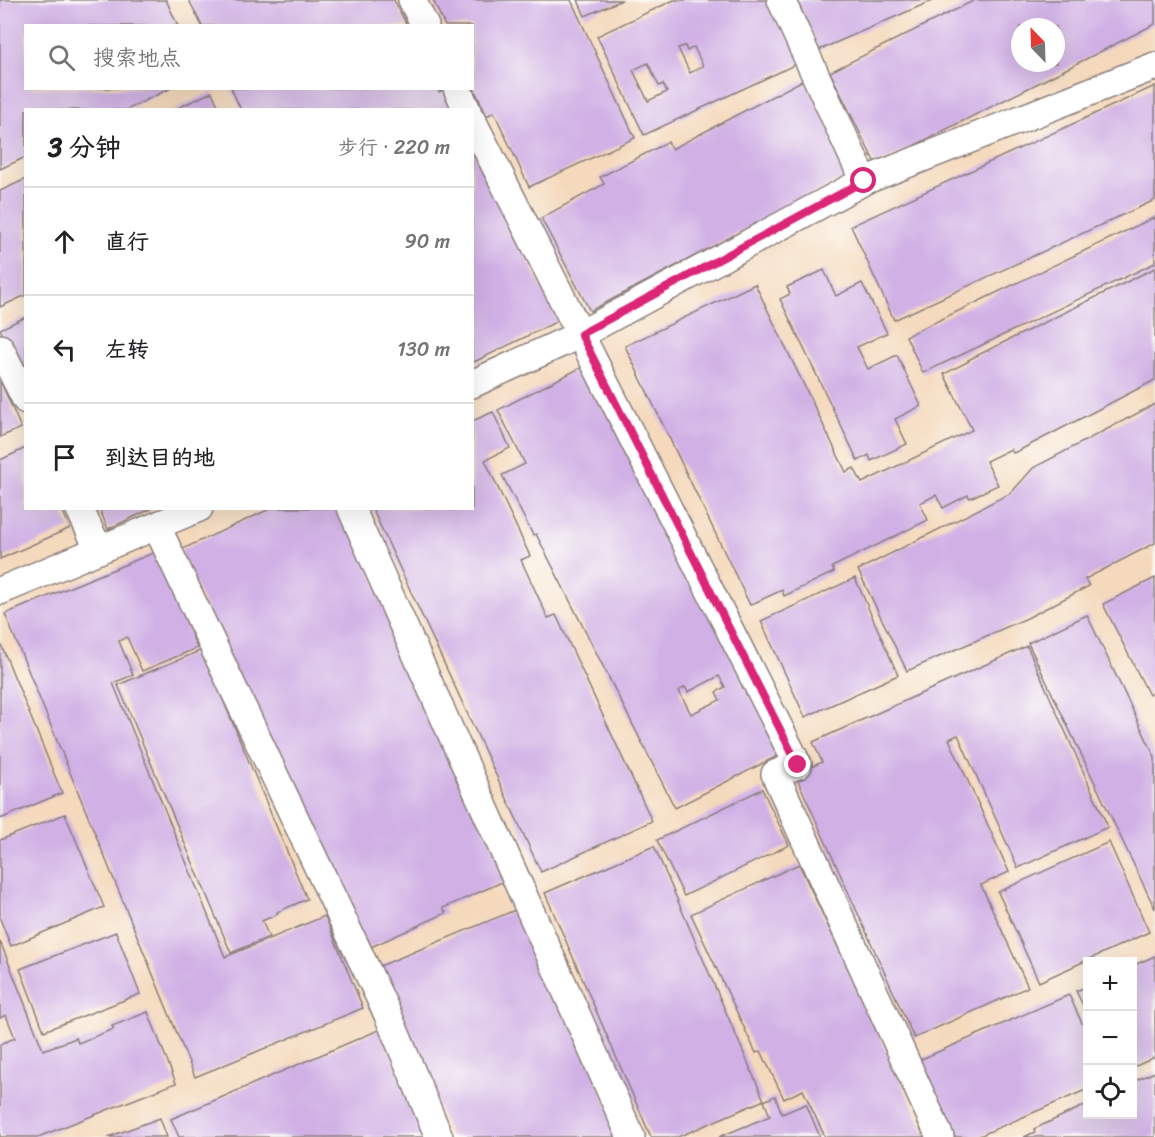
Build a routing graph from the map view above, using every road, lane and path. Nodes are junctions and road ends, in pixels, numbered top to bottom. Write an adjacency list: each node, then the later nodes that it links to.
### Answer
1 (412, 0): 3 (street)
2 (781, 0): 8 (street)
3 (424, 24)
4 (1155, 66): 8 (street)
5 (458, 90): 6 (street)
6 (466, 108)
7 (474, 124): 9 (street)
8 (864, 181): 9 (street)
9 (581, 334): 11 (street); 21 (street)
10 (0, 348): 12 (street)
11 (474, 383)
12 (24, 396)
13 (80, 510): 17 (street)
14 (195, 510): 16 (street)
15 (352, 510): 20 (street)
16 (157, 527): 17 (street); 19 (street)
17 (99, 550): 18 (street)
18 (0, 591)
19 (439, 1137)
20 (631, 1137)
21 (940, 1137)

